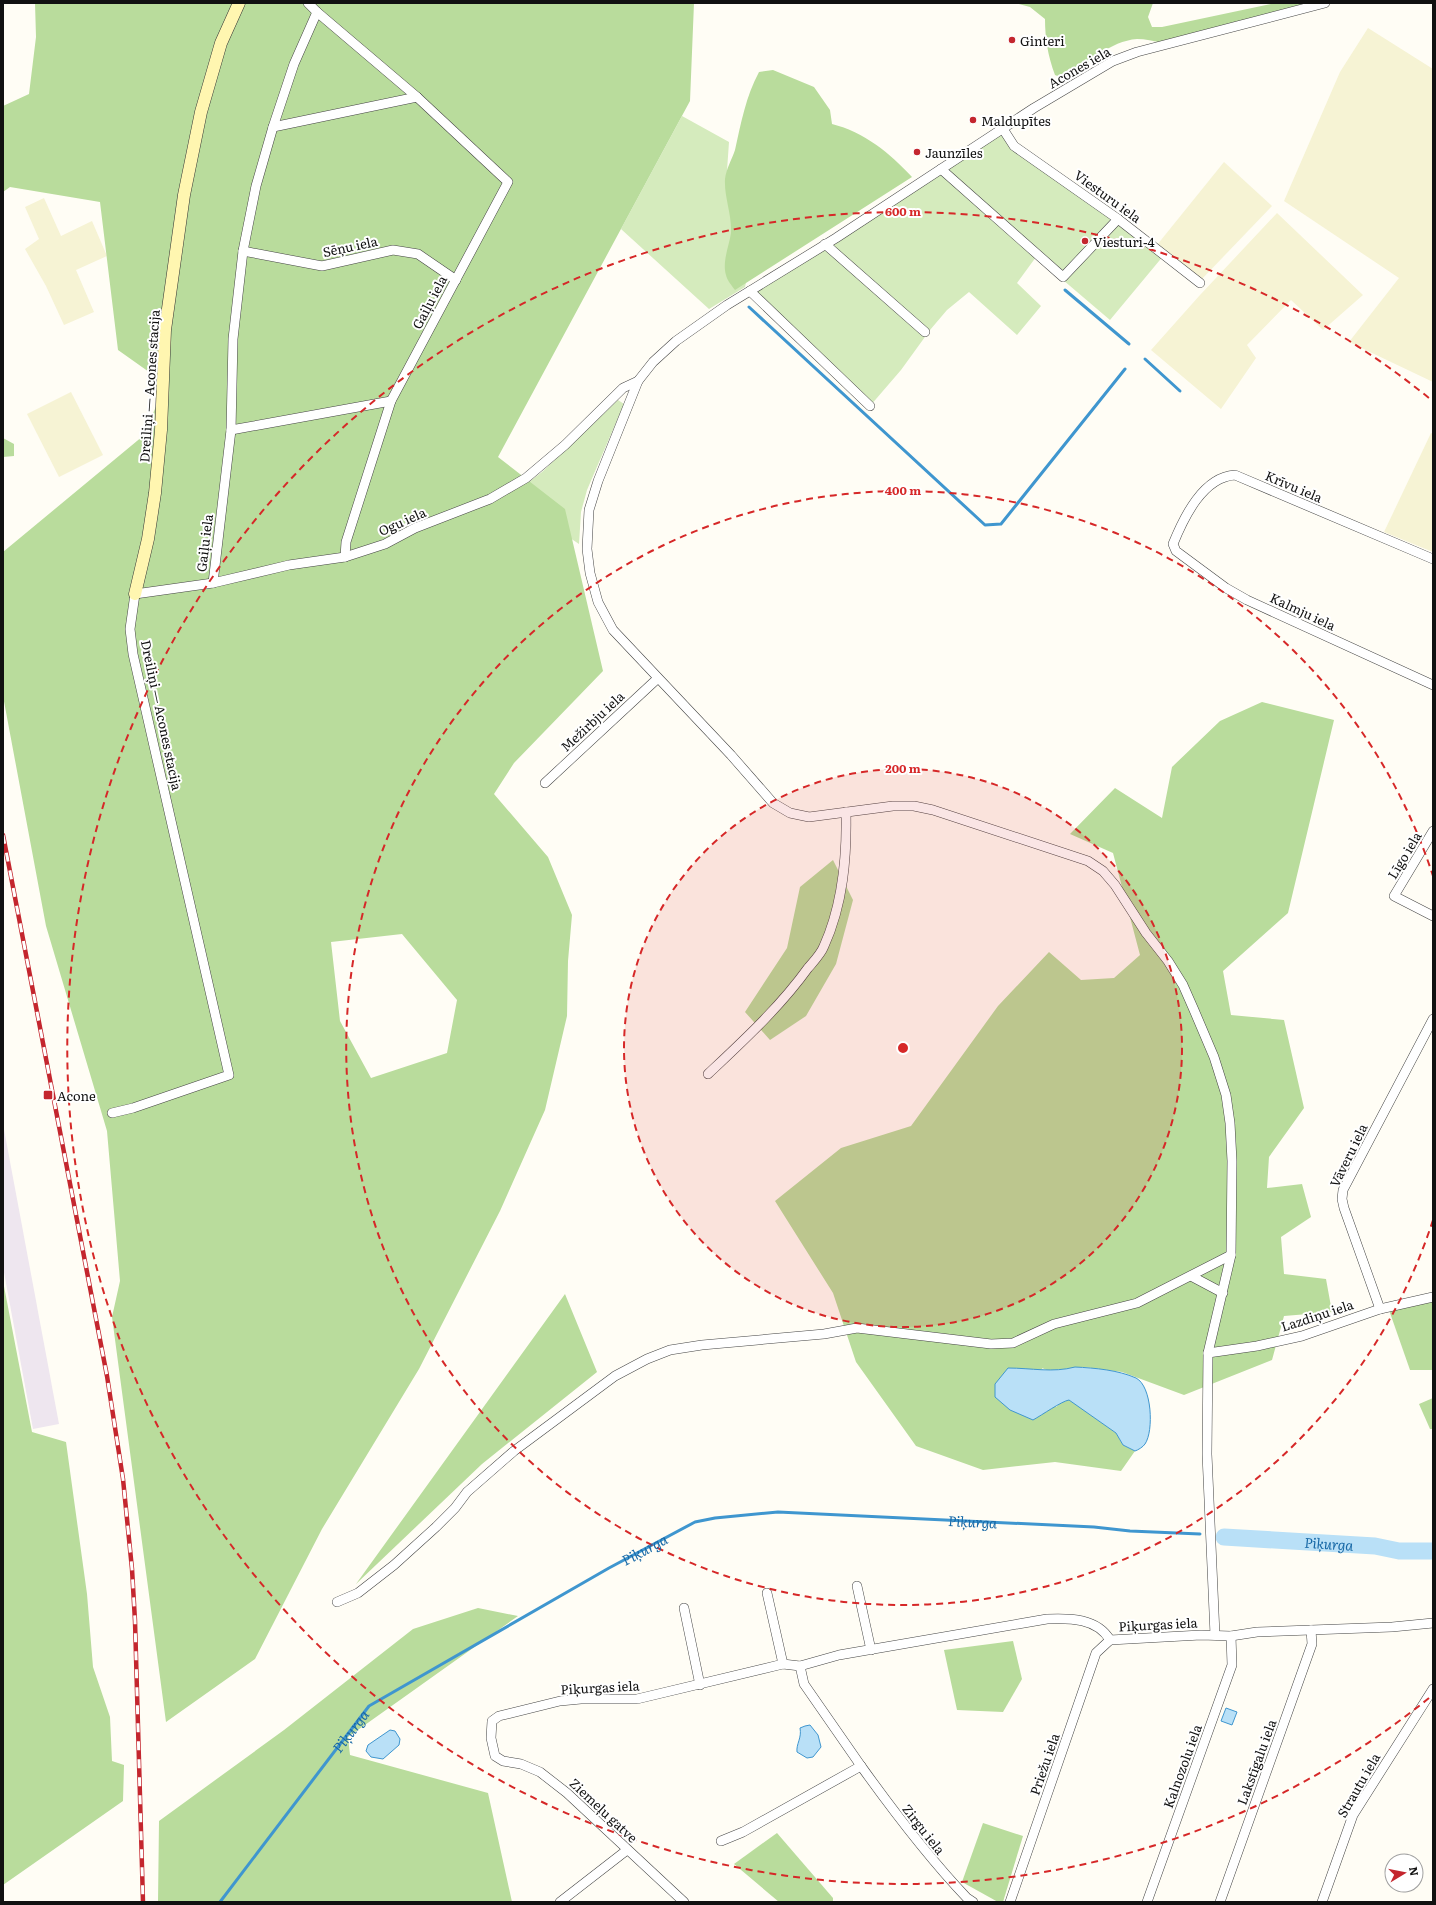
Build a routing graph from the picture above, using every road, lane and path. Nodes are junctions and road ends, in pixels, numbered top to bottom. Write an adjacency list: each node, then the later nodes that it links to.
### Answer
1 (239, 3): 24 (street, Dreiliņi — Acones stacija)
2 (308, 3): 4 (street, Gaiļu iela)
3 (1325, 3): 7 (street, Acones iela)
4 (318, 12): 5 (street, Gaiļu iela); 6 (street, Gaiļu iela)
5 (417, 97): 6 (street); 12 (street, Gaiļu iela)
6 (273, 127): 11 (street, Gaiļu iela)
7 (1003, 129): 8 (street, Acones iela); 9 (street, Viesturu iela)
8 (940, 169): 9 (street); 10 (street, Acones iela)
9 (1118, 219): 13 (street, Viesturu iela)
10 (825, 244): 14 (street, Acones iela); 15 (street)
11 (243, 251): 12 (street, Sēņu iela); 19 (street, Gaiļu iela)
12 (456, 280): 17 (street, Gaiļu iela)
13 (1200, 283)
14 (750, 291): 16 (street, Acones iela); 18 (street)
15 (925, 332)
16 (638, 381): 21 (street, Ogu iela); 25 (street)
17 (391, 401): 19 (street); 21 (street, Gaiļu iela)
18 (870, 406)
19 (231, 430): 23 (street, Gaiļu iela)
20 (1173, 544): 22 (street, Krīvu iela); 26 (street, Kalmju iela)
21 (345, 557): 23 (street, Ogu iela)
22 (1433, 559)
23 (213, 583): 24 (street, Ogu iela)
24 (135, 594): 33 (street, Dreiliņi — Acones stacija)
25 (657, 679): 27 (street, Mežirbju iela); 28 (street)
26 (1433, 685)
27 (545, 783)
28 (846, 812): 32 (street); 34 (street)
29 (1433, 831): 30 (street, Līgo iela)
30 (1433, 916)
31 (1433, 1019): 38 (street, Vāveru iela)
32 (708, 1074)
33 (112, 1113)
34 (1231, 1254): 35 (street); 36 (street)
35 (1191, 1276): 36 (street); 42 (street)
36 (1223, 1293): 39 (street)
37 (1433, 1297): 38 (street, Lazdiņu iela)
38 (1380, 1309): 39 (street, Lazdiņu iela)
39 (1208, 1353): 46 (street)
40 (857, 1586): 49 (street)
41 (767, 1593): 50 (street)
42 (337, 1602)
43 (684, 1608): 52 (street)
44 (1433, 1623): 45 (street, Piķurgas iela)
45 (1311, 1630): 47 (street, Piķurgas iela); 63 (street, Lakstīgalu iela)
46 (1214, 1635): 47 (street, Piķurgas iela); 48 (street, Piķurgas iela)
47 (1231, 1636): 62 (street, Kalnozolu iela)
48 (1110, 1640): 49 (street, Piķurgas iela); 61 (street, Priežu iela)
49 (870, 1650): 51 (street, Piķurgas iela)
50 (783, 1664): 51 (street, Piķurgas iela); 52 (street, Piķurgas iela)
51 (800, 1666): 55 (street, Zirgu iela)
52 (700, 1685): 54 (street, Piķurgas iela)
53 (1433, 1689): 64 (street, Strautu iela)
54 (495, 1756): 57 (street, Ziemeļu gatve)
55 (861, 1766): 56 (street); 60 (street, Zirgu iela)
56 (721, 1841)
57 (627, 1850): 58 (street); 59 (street, Ziemeļu gatve)
58 (560, 1902)
59 (684, 1902)
60 (973, 1902)
61 (1010, 1902)
62 (1147, 1902)
63 (1220, 1902)
64 (1322, 1902)

